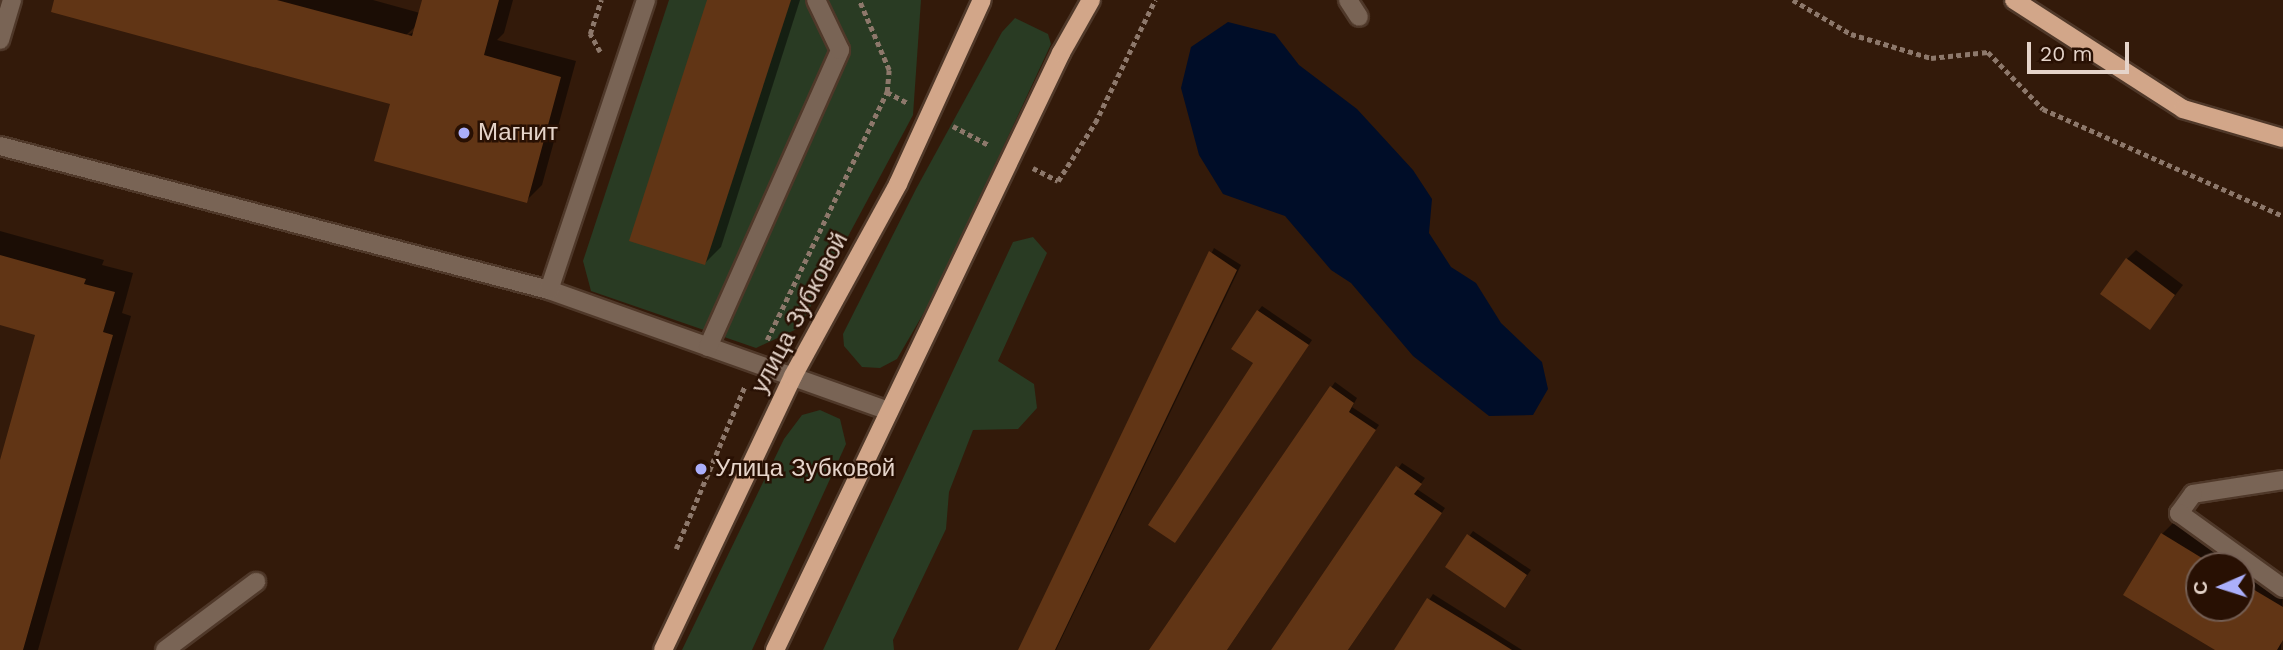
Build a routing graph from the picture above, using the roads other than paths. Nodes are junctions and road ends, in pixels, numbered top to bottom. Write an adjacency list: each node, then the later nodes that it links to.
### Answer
1 (12, 0): 9 (street)
2 (646, 0): 12 (street)
3 (816, 0): 13 (street)
4 (982, 0): 14 (main road, улица Зубковой)
5 (1091, 0): 15 (main road)
6 (1348, 0): 8 (street)
7 (2014, 0): 10 (main road)
8 (1359, 17)
9 (0, 40)
10 (2283, 138)
11 (0, 146): 12 (street)
12 (549, 290): 13 (street)
13 (708, 347): 14 (street)
14 (793, 376): 15 (street); 20 (main road, улица Зубковой)
15 (889, 411): 21 (main road)
16 (2283, 480): 18 (street)
17 (256, 582): 19 (street)
18 (2283, 588)
19 (165, 650)
20 (663, 650)
21 (775, 650)

